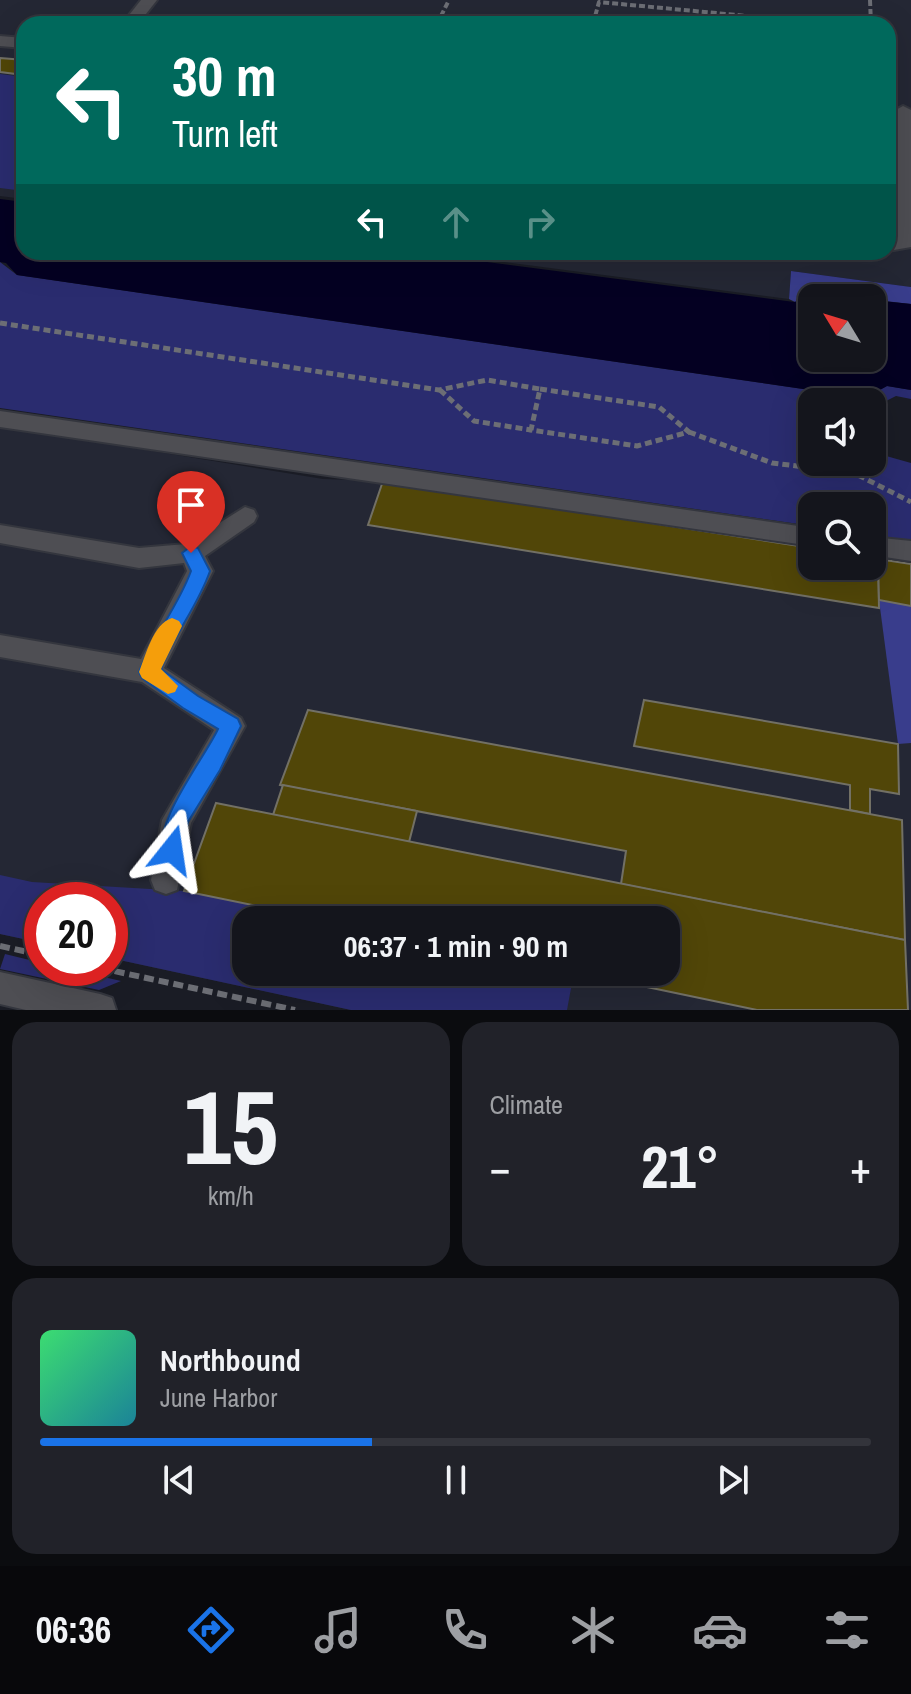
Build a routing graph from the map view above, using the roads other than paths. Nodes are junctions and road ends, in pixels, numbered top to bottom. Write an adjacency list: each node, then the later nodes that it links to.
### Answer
1 (149, 0): 2 (street)
2 (136, 16)
3 (903, 111): 4 (street)
4 (896, 244)
5 (0, 419): 8 (street)
6 (245, 516): 11 (street)
7 (0, 534): 11 (street)
8 (798, 535)
9 (886, 548): 10 (street)
10 (911, 551)
11 (191, 553): 13 (street)
12 (0, 646): 13 (street)
13 (149, 672): 14 (street)
14 (166, 880)
15 (0, 988): 16 (street)
16 (100, 1010)

